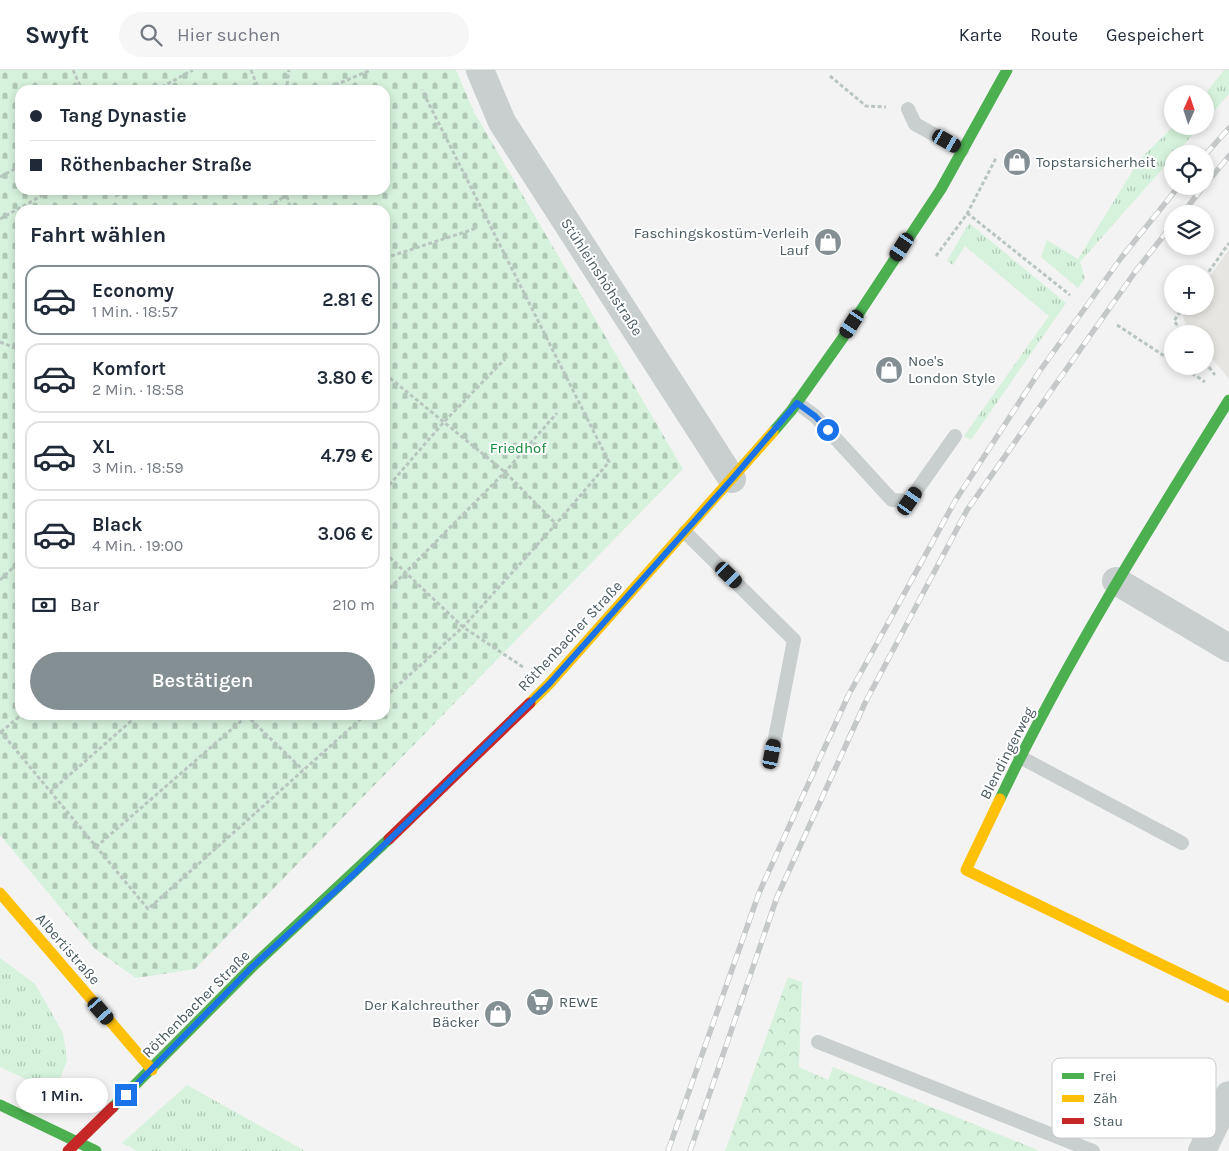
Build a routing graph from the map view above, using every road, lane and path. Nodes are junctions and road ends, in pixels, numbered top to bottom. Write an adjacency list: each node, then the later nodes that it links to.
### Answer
1 (73, 70): 9 (path)
2 (193, 70): 10 (path)
3 (251, 70): 11 (path)
4 (289, 70): 12 (path)
5 (371, 70): 13 (path)
6 (480, 70): 44 (street, Stühleinshöhstraße)
7 (1007, 70): 16 (main road, Röthenbacher Straße)
8 (830, 76): 15 (path)
9 (80, 85)
10 (165, 85)
11 (256, 85)
12 (286, 85)
13 (335, 85)
14 (422, 90): 46 (path)
15 (908, 109): 16 (lane)
16 (962, 150): 19 (main road, Röthenbacher Straße)
17 (15, 169): 18 (path)
18 (0, 177)
19 (941, 189): 31 (path); 39 (main road, Röthenbacher Straße)
20 (43, 195): 22 (path)
21 (287, 195): 23 (path); 24 (path)
22 (25, 205)
23 (271, 205)
24 (290, 205)
25 (15, 211): 26 (path)
26 (0, 219)
27 (477, 228): 29 (path)
28 (1229, 243): 30 (path)
29 (390, 256)
30 (1213, 265)
31 (1070, 295)
32 (1117, 325): 35 (path)
33 (0, 342): 34 (path)
34 (15, 348)
35 (1164, 356)
36 (506, 359): 41 (path)
37 (390, 378): 41 (path)
38 (1229, 400): 52 (main road, Blendingerweg)
39 (797, 403): 42 (lane); 44 (main road, Röthenbacher Straße)
40 (557, 413): 43 (path)
41 (443, 423): 43 (path); 45 (path)
42 (955, 436)
43 (505, 472): 46 (path); 50 (path)
44 (732, 479): 47 (main road, Röthenbacher Straße)
45 (390, 484)
46 (556, 524): 54 (path)
47 (685, 532): 56 (main road, Röthenbacher Straße); 64 (lane)
48 (390, 558): 50 (path)
49 (15, 566): 51 (path)
50 (406, 574): 53 (path); 54 (path)
51 (0, 580)
52 (1116, 581): 55 (street); 65 (main road, Blendingerweg)
53 (390, 588)
54 (463, 627): 56 (path); 57 (path)
55 (1229, 648)
56 (549, 684): 73 (main road, Röthenbacher Straße)
57 (390, 693)
58 (15, 720): 63 (path)
59 (132, 720): 67 (path)
60 (241, 720): 69 (path)
61 (252, 720): 66 (path)
62 (359, 720): 66 (path)
63 (0, 732): 67 (path)
64 (772, 754)
65 (1020, 757): 68 (lane); 71 (main road, Blendingerweg)
66 (303, 770): 69 (path)
67 (50, 792): 69 (path)
68 (1182, 843)
69 (96, 847)
70 (0, 893): 73 (main road, Albertistraße)
71 (1229, 997)
72 (818, 1042): 77 (lane)
73 (152, 1070): 80 (main road, Röthenbacher Straße, bridge)
74 (1229, 1095): 76 (street)
75 (0, 1105): 81 (main road)
76 (1216, 1122)
77 (1052, 1134)
78 (1061, 1138): 82 (lane)
79 (1208, 1138): 83 (street)
80 (68, 1151)
81 (96, 1151)
82 (1094, 1151)
83 (1202, 1151)

